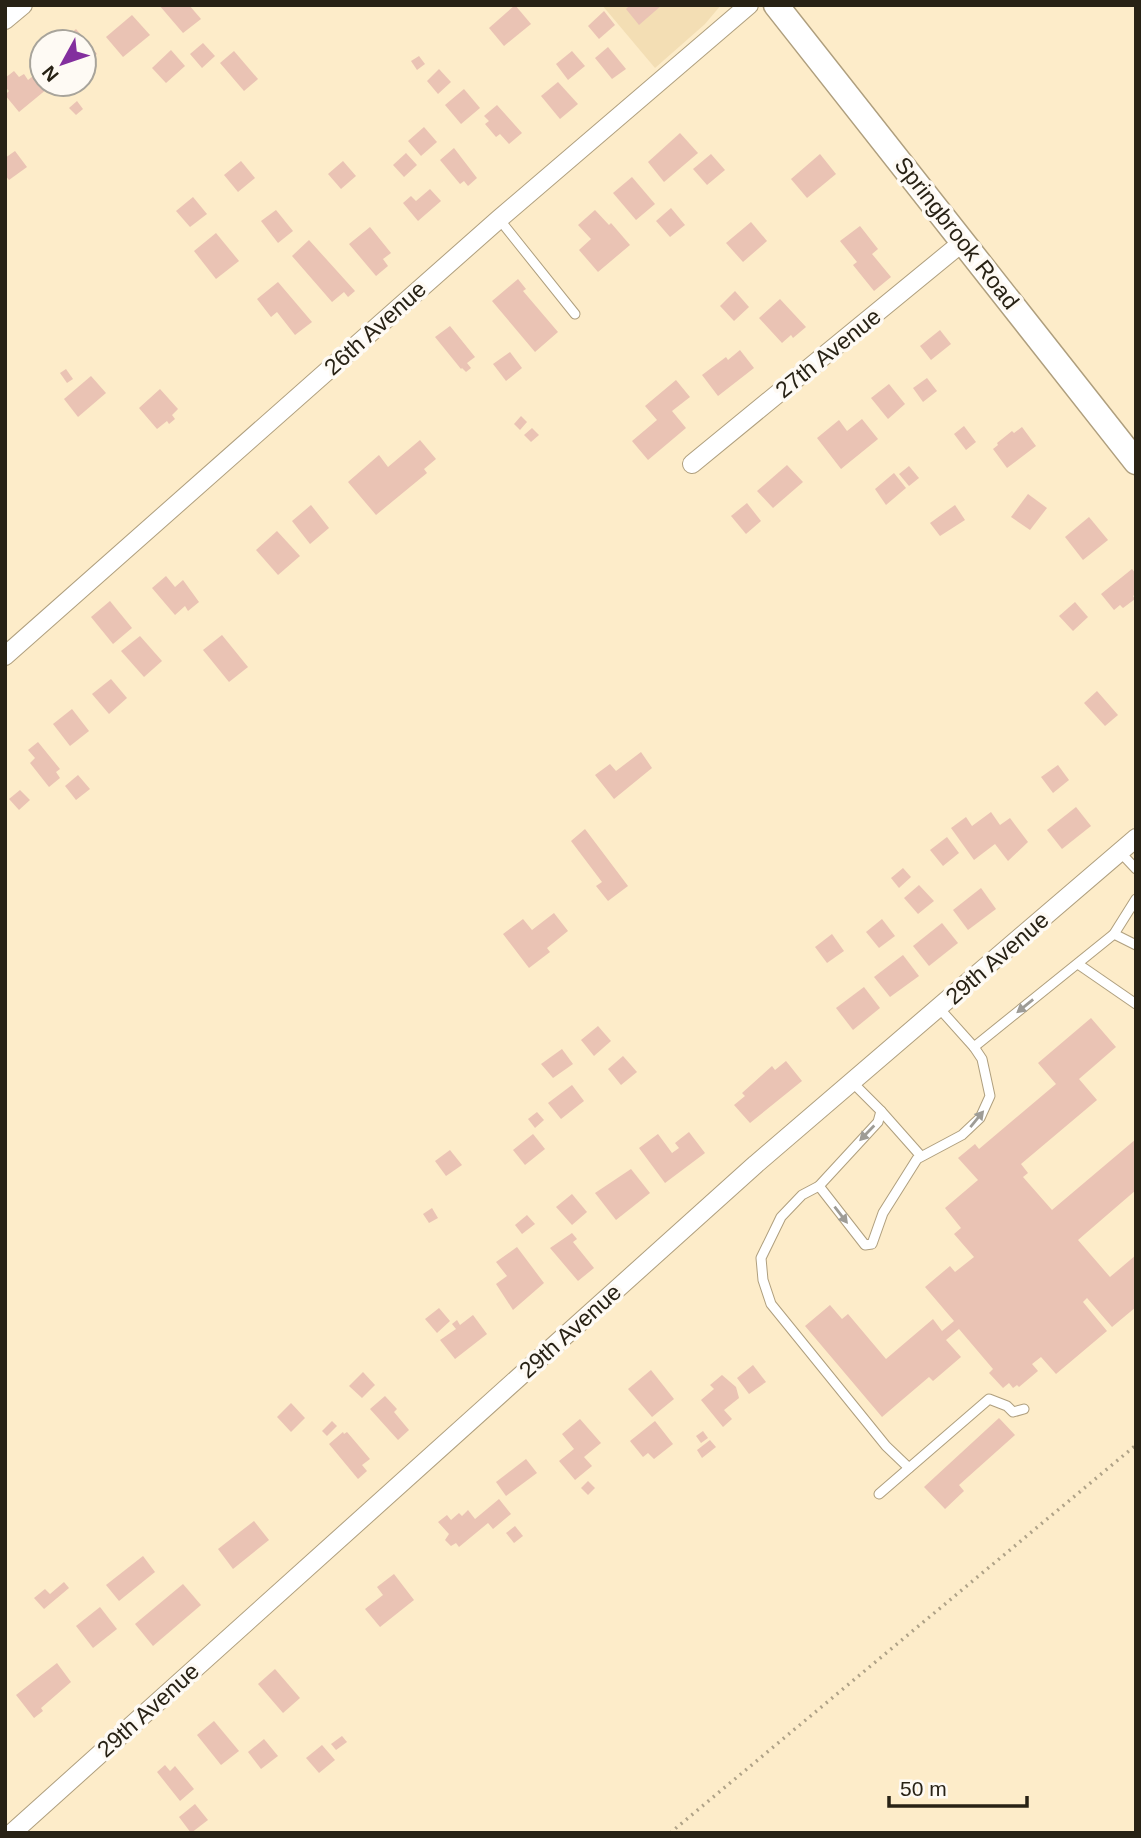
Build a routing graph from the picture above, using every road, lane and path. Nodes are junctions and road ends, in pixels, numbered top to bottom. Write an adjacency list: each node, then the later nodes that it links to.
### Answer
1 (23, 5): 4 (street)
2 (749, 5): 5 (street, 26th Avenue)
3 (776, 5): 6 (street, Springbrook Road)
4 (5, 20)
5 (499, 219): 7 (lane); 10 (street, 26th Avenue)
6 (964, 242): 8 (street, Springbrook Road); 9 (street, 27th Avenue)
7 (575, 314)
8 (1136, 462)
9 (692, 464)
10 (5, 656)
11 (1136, 838): 12 (street, 29th Avenue)
12 (1120, 852): 13 (lane); 19 (street, 29th Avenue)
13 (1136, 869)
14 (1136, 899): 15 (lane)
15 (1114, 934): 16 (lane); 17 (lane)
16 (1136, 945)
17 (1079, 964): 18 (lane); 20 (lane, one-way to 20)
18 (1136, 1004)
19 (939, 1007): 20 (lane); 21 (street, 29th Avenue)
20 (974, 1047): 23 (lane, one-way to 20)
21 (851, 1081): 22 (lane); 29 (street, 29th Avenue)
22 (881, 1111): 23 (lane); 24 (lane, one-way to 24)
23 (920, 1155): 24 (lane, one-way to 23)
24 (819, 1186): 27 (lane)
25 (1024, 1409): 27 (lane)
26 (1136, 1444): 30 (path)
27 (909, 1468): 28 (lane)
28 (879, 1494)
29 (12, 1833)
30 (670, 1833)

